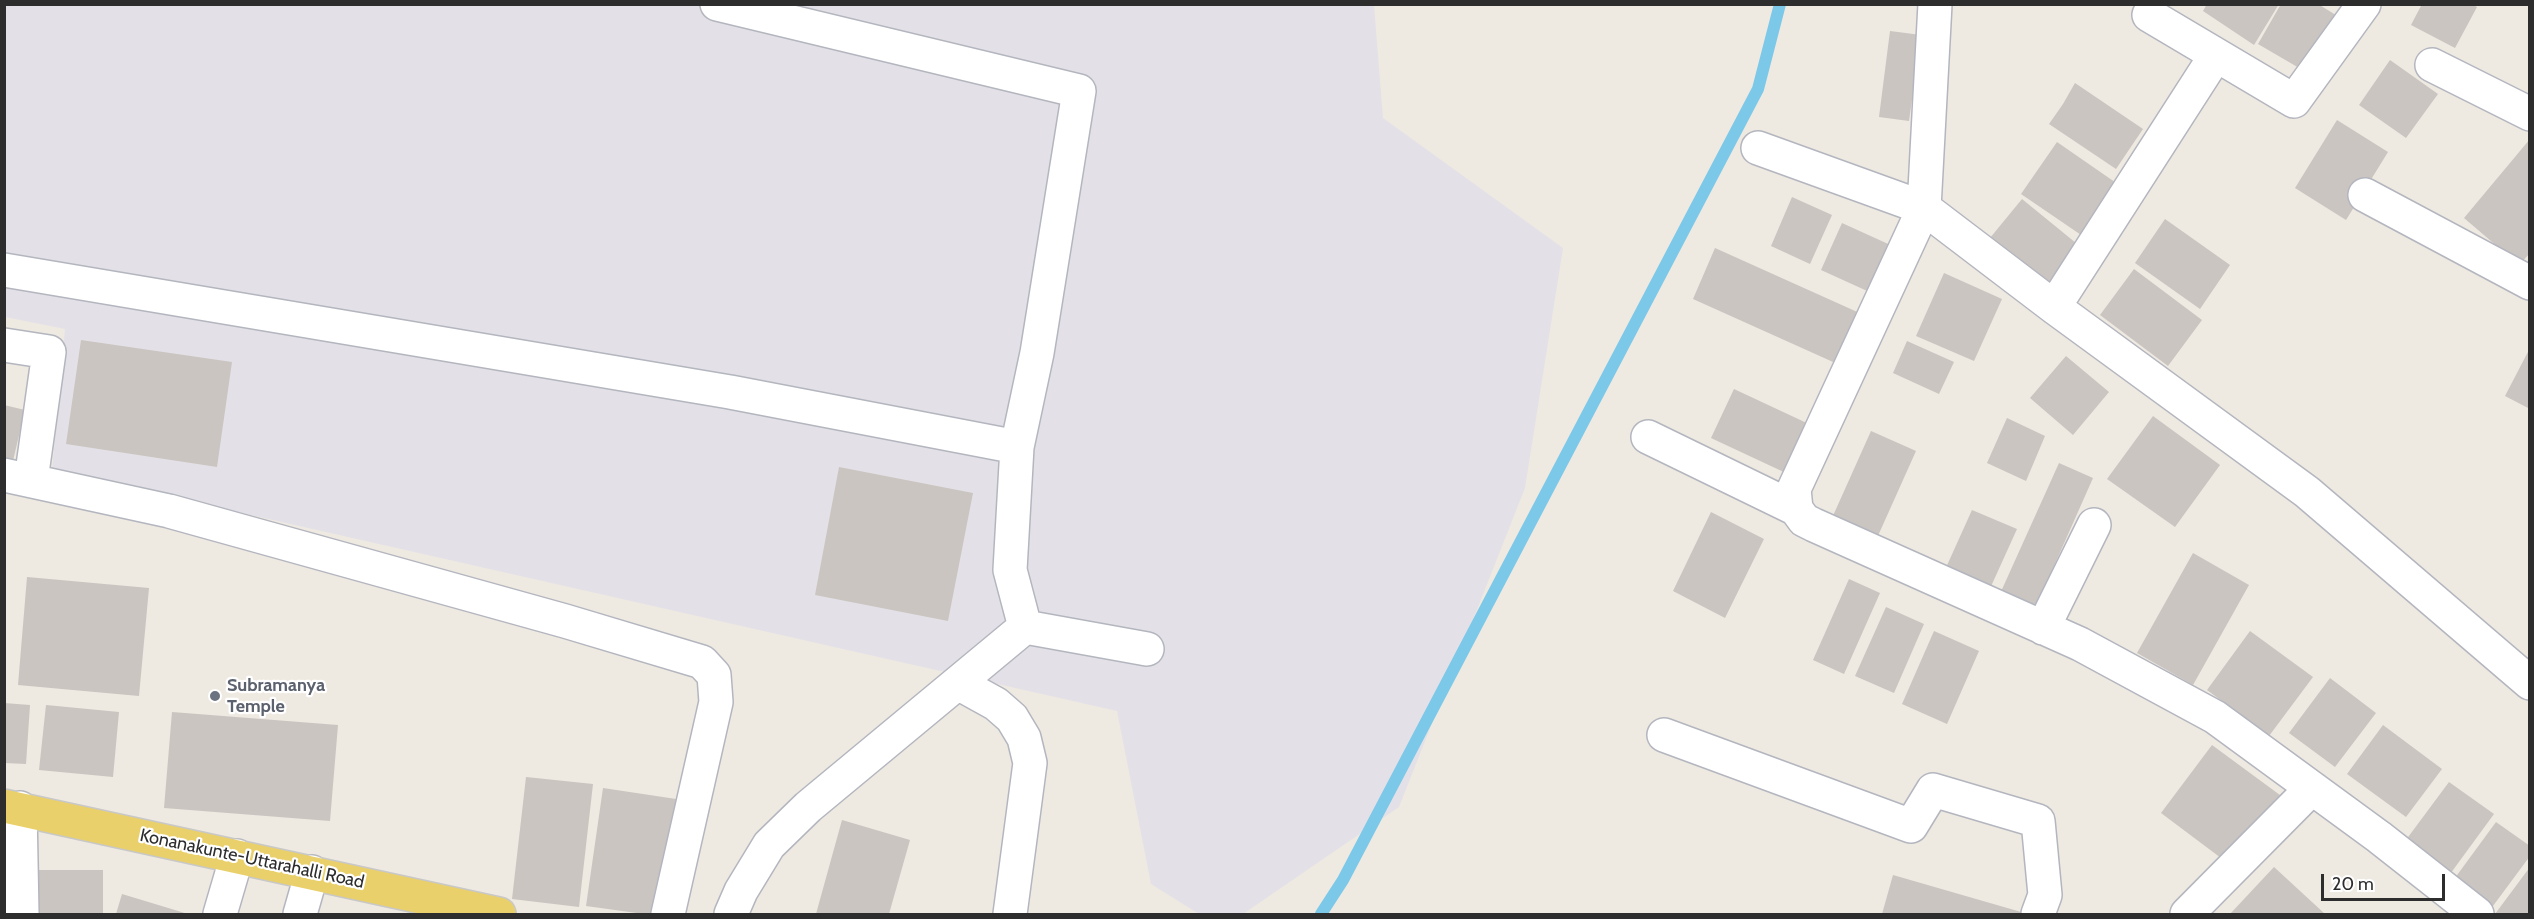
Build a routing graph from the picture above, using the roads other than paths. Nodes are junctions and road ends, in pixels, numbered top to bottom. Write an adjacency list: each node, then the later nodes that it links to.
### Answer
1 (717, 4): 16 (street)
2 (1935, 4): 10 (street)
3 (2364, 4): 5 (street)
4 (2149, 15): 5 (street)
5 (2216, 55): 13 (street)
6 (2432, 65): 7 (street)
7 (2529, 114)
8 (1758, 148): 10 (street)
9 (2365, 195): 12 (street)
10 (1924, 208): 13 (street); 18 (street)
11 (4, 270): 16 (street)
12 (2529, 283)
13 (2054, 307): 24 (street)
14 (4, 345): 17 (street)
15 (1648, 437): 18 (street)
16 (1017, 447): 20 (street)
17 (18, 478): 37 (street)
18 (1796, 509): 21 (street)
19 (2094, 525): 21 (street)
20 (1025, 627): 22 (street); 23 (street)
21 (2043, 628): 26 (street)
22 (1147, 650)
23 (958, 683): 38 (street); 39 (street)
24 (2529, 683)
25 (1664, 735): 31 (street)
26 (2312, 788): 32 (street); 40 (street)
27 (12, 807): 28 (main road, Konanakunte-Uttarahalli Road); 33 (street)
28 (237, 856): 29 (main road, Konanakunte-Uttarahalli Road); 34 (street)
29 (312, 872): 30 (main road, Konanakunte-Uttarahalli Road); 35 (street)
30 (447, 909): 36 (main road, Konanakunte-Uttarahalli Road)
31 (2038, 913)
32 (2475, 914)
33 (22, 915)
34 (220, 915)
35 (300, 915)
36 (499, 915)
37 (668, 915)
38 (731, 915)
39 (1010, 915)
40 (2187, 915)

